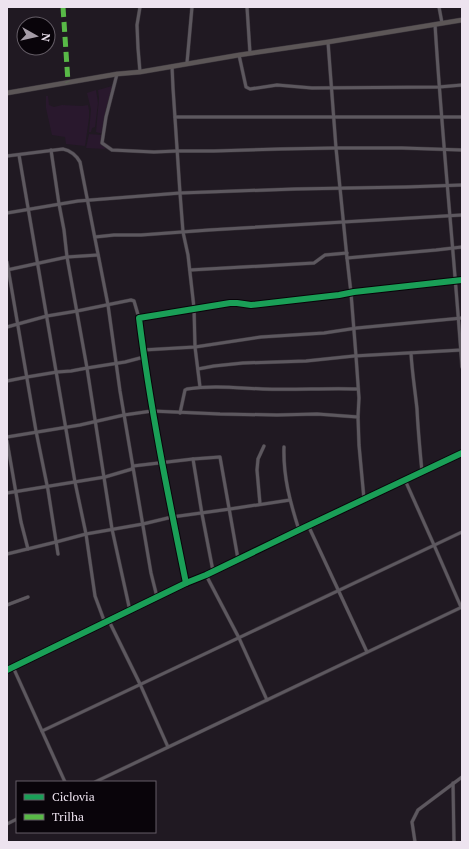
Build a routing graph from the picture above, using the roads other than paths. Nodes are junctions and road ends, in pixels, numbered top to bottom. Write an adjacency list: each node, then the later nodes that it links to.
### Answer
1 (140, 7): 13 (street)
2 (192, 7): 11 (street)
3 (247, 7): 9 (street)
4 (439, 7): 6 (street)
5 (462, 20): 6 (main road)
6 (442, 23): 7 (main road)
7 (435, 24): 8 (main road); 16 (street)
8 (328, 42): 9 (main road); 17 (street)
9 (250, 53): 10 (main road)
10 (239, 55): 11 (main road); 17 (street)
11 (187, 63): 12 (main road)
12 (172, 66): 13 (main road); 19 (street)
13 (140, 72): 14 (main road)
14 (117, 74): 18 (main road); 27 (street)
15 (462, 85): 16 (street)
16 (439, 87): 17 (street); 21 (street)
17 (332, 88): 20 (street)
18 (7, 93)
19 (175, 117): 20 (street); 27 (street)
20 (334, 117): 21 (street); 23 (street)
21 (442, 117): 22 (street); 25 (street)
22 (462, 117)
23 (336, 148): 25 (street); 27 (street); 32 (street)
24 (51, 150): 28 (street); 34 (street); 35 (street)
25 (445, 150): 26 (street); 31 (street)
26 (462, 150)
27 (177, 151): 33 (street)
28 (19, 155): 29 (street); 36 (street)
29 (7, 156)
30 (462, 185): 31 (street)
31 (447, 186): 32 (street); 38 (street)
32 (340, 188): 33 (street); 40 (street)
33 (180, 194): 34 (street); 41 (street)
34 (87, 200): 35 (street); 42 (street)
35 (59, 204): 36 (street); 47 (street)
36 (29, 210): 37 (street); 50 (street)
37 (7, 213)
38 (450, 215): 39 (street); 40 (street); 44 (street)
39 (462, 215)
40 (344, 222): 41 (street); 45 (street)
41 (183, 232): 42 (street); 52 (street)
42 (95, 237): 46 (street)
43 (462, 247): 44 (street)
44 (452, 248): 48 (street); 54 (street)
45 (347, 253): 48 (street); 52 (street)
46 (98, 255): 47 (street); 56 (street)
47 (67, 257): 50 (street); 58 (street)
48 (347, 258): 55 (street)
49 (7, 262): 51 (street)
50 (38, 263): 51 (street); 59 (street)
51 (8, 270): 62 (street)
52 (190, 270): 57 (street)
53 (462, 280): 54 (street)
54 (455, 281): 55 (street); 61 (street)
55 (351, 292): 57 (street); 64 (street)
56 (108, 305): 58 (street); 60 (street); 71 (street)
57 (194, 308): 60 (street); 65 (street)
58 (77, 312): 59 (street); 73 (street)
59 (47, 316): 62 (street); 75 (street)
60 (139, 318): 66 (street)
61 (460, 318): 64 (street); 67 (street)
62 (18, 324): 63 (street); 76 (street)
63 (7, 327)
64 (354, 329): 65 (street); 69 (street)
65 (195, 347): 66 (street); 74 (street)
66 (143, 350): 70 (street)
67 (461, 350): 68 (street); 72 (street)
68 (411, 353): 69 (street); 95 (street)
69 (356, 356): 74 (street); 79 (street)
70 (144, 358): 71 (street); 80 (street)
71 (116, 363): 73 (street); 82 (street)
72 (462, 366)
73 (87, 368): 75 (street); 84 (street)
74 (198, 369): 78 (street)
75 (56, 372): 76 (street); 85 (street)
76 (27, 377): 77 (street); 86 (street)
77 (7, 381)
78 (200, 387): 79 (street); 81 (street)
79 (358, 389): 83 (street)
80 (152, 411): 81 (street); 82 (street); 93 (street)
81 (180, 413): 83 (street)
82 (124, 415): 84 (street); 94 (street)
83 (358, 417): 102 (street)
84 (95, 422): 85 (street); 96 (street)
85 (66, 428): 86 (street); 98 (street)
86 (37, 432): 87 (street); 99 (street)
87 (7, 437)
88 (7, 441): 100 (street)
89 (264, 446): 104 (street)
90 (284, 447): 103 (street)
91 (462, 453): 95 (street)
92 (194, 459): 93 (street); 105 (street); 106 (street)
93 (162, 463): 94 (street); 107 (street)
94 (133, 466): 96 (street); 108 (street)
95 (422, 472): 97 (street)
96 (105, 477): 98 (street); 110 (street)
97 (405, 480): 102 (street); 115 (street)
98 (75, 482): 99 (street); 113 (street)
99 (47, 486): 100 (street); 114 (street)
100 (15, 492): 101 (street); 116 (street)
101 (7, 493)
102 (364, 499): 109 (street)
103 (290, 500): 104 (street); 111 (street)
104 (260, 504): 105 (street)
105 (230, 510): 106 (street); 119 (street)
106 (202, 514): 107 (street); 120 (street)
107 (172, 517): 108 (street); 122 (street)
108 (143, 524): 110 (street); 125 (street)
109 (308, 525): 111 (street); 123 (street)
110 (112, 529): 113 (street); 128 (street)
111 (299, 530): 119 (street)
112 (462, 532): 115 (street)
113 (86, 534): 114 (street); 130 (street)
114 (56, 542): 116 (street); 118 (street)
115 (434, 545): 123 (street); 127 (street)
116 (28, 549): 117 (street)
117 (7, 554)
118 (58, 554)
119 (238, 559): 120 (street)
120 (213, 571): 121 (street)
121 (206, 575): 122 (street); 131 (street)
122 (186, 584): 125 (street)
123 (338, 591): 131 (street); 132 (street)
124 (28, 597): 126 (street)
125 (157, 597): 128 (street)
126 (7, 605)
127 (461, 607): 132 (street)
128 (130, 611): 129 (street)
129 (109, 621): 130 (street); 135 (street)
130 (105, 623): 133 (street)
131 (239, 638): 135 (street); 136 (street)
132 (367, 652): 136 (street)
133 (13, 667): 134 (street); 137 (street)
134 (7, 670)
135 (140, 684): 137 (street); 138 (street)
136 (267, 700): 138 (street)
137 (42, 731): 140 (street)
138 (168, 747): 141 (street)
139 (462, 777): 142 (street)
140 (65, 781)
141 (97, 781)
142 (453, 784): 145 (street); 146 (street)
143 (16, 820): 144 (street)
144 (7, 824)
145 (415, 842)
146 (454, 842)

